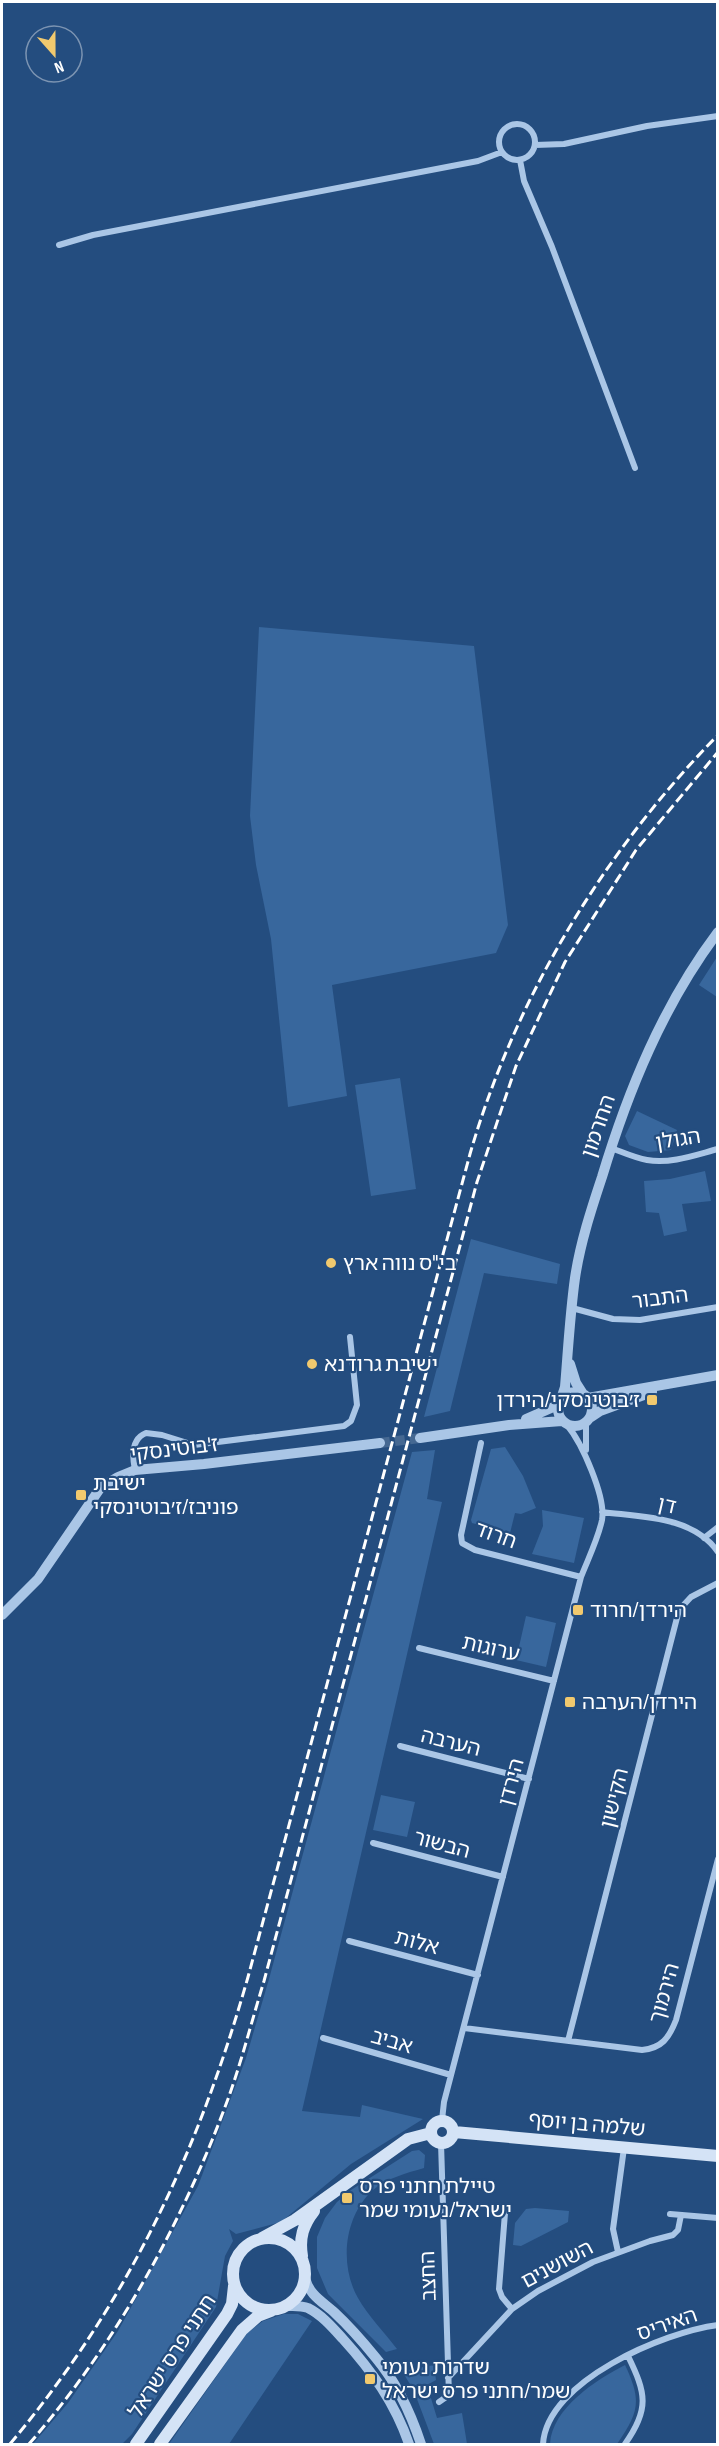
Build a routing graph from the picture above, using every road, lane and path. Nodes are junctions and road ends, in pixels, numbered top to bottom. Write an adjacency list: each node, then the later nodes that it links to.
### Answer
1 (717, 116): 2 (street)
2 (536, 145): 3 (street); 4 (street)
3 (502, 152): 4 (street); 5 (street)
4 (520, 160): 6 (street)
5 (59, 245)
6 (635, 468)
7 (717, 932): 8 (street, החרמון)
8 (610, 1148): 9 (street, הגולן); 11 (street, החרמון)
9 (717, 1149)
10 (717, 1307): 11 (street, התבור)
11 (572, 1308): 13 (street, החרמון)
12 (350, 1337): 25 (street)
13 (567, 1352): 16 (street, החרמון); 17 (street, החרמון)
14 (717, 1375): 15 (street)
15 (690, 1380): 16 (street); 18 (street)
16 (586, 1396): 17 (street); 18 (street)
17 (560, 1402): 19 (street); 20 (street)
18 (588, 1420): 19 (street); 24 (street)
19 (565, 1423): 20 (street); 24 (street)
20 (509, 1425): 21 (street)
21 (420, 1438)
22 (380, 1443): 25 (street, ז'בוטינסקי)
23 (481, 1443): 30 (street, חרוד)
24 (586, 1454): 26 (street)
25 (135, 1470): 32 (street, ז'בוטינסקי)
26 (602, 1512): 28 (street, דן); 30 (street, הירדן)
27 (717, 1527): 28 (street)
28 (704, 1538): 29 (street, דן)
29 (717, 1552)
30 (581, 1577): 34 (street, הירדן)
31 (717, 1583): 44 (street, הקישון)
32 (2, 1615)
33 (419, 1648): 34 (street, ערוגות)
34 (554, 1680): 36 (street, הירדן)
35 (400, 1746): 36 (street, הערבה)
36 (529, 1779): 39 (street, הירדן)
37 (373, 1843): 39 (street, הבשור)
38 (717, 1859): 44 (street, הירמוך)
39 (503, 1877): 41 (street, הירדן)
40 (349, 1941): 41 (street, אלות)
41 (478, 1975): 42 (street, הירדן)
42 (464, 2028): 44 (street, הירמוך); 45 (street, הירדן)
43 (322, 2038): 45 (street, אביב)
44 (568, 2041)
45 (451, 2075): 46 (street, הירדן)
46 (442, 2120): 47 (main road); 48 (main road)
47 (454, 2132): 49 (main road); 50 (main road, שלמה בן יוסף)
48 (431, 2133): 49 (main road); 52 (main road)
49 (441, 2143): 66 (street, החצב)
50 (624, 2147): 51 (main road, שלמה בן יוסף); 58 (street, השושנים)
51 (717, 2156)
52 (332, 2193): 57 (main road); 59 (main road)
53 (505, 2213): 63 (street, השושנים)
54 (670, 2214): 55 (street)
55 (681, 2215): 56 (street); 58 (street, השושנים)
56 (717, 2218)
57 (260, 2239): 59 (main road); 61 (main road)
58 (618, 2252): 63 (street, השושנים)
59 (302, 2257): 60 (main road)
60 (305, 2278): 62 (main road); 71 (street)
61 (234, 2286): 62 (main road); 68 (main road, חתני פרס ישראל)
62 (279, 2308): 69 (main road, חתני פרס ישראל); 70 (street)
63 (512, 2308): 66 (street, השושנים)
64 (717, 2325): 65 (street, האיריס)
65 (628, 2356): 72 (street, האיריס); 73 (street, האיריס)
66 (448, 2378): 67 (street, החצב)
67 (439, 2402)
68 (136, 2445)
69 (160, 2445)
70 (409, 2445)
71 (421, 2445)
72 (543, 2445)
73 (626, 2445)

